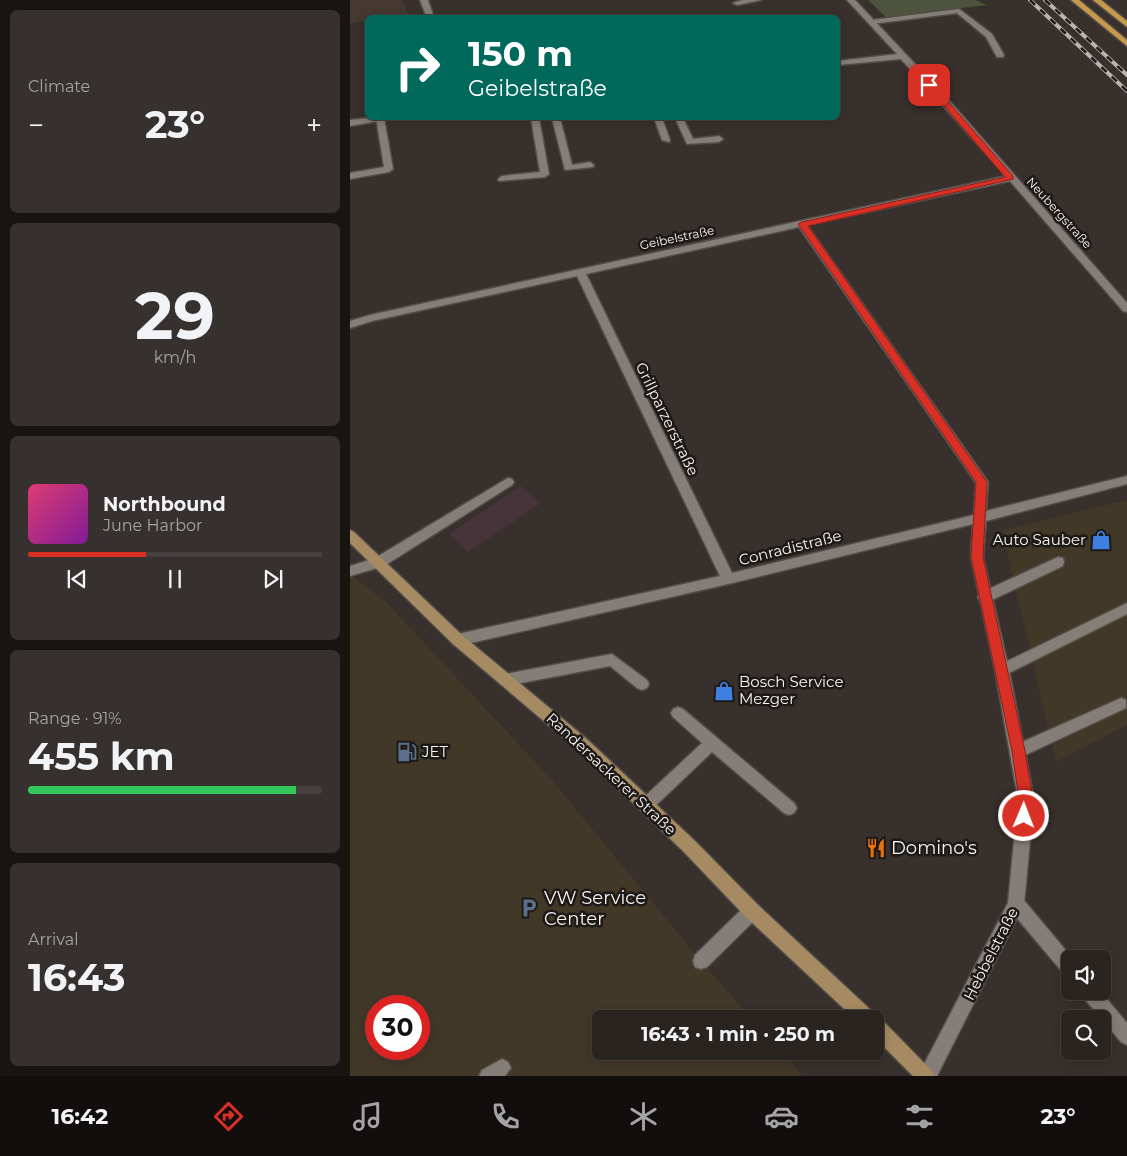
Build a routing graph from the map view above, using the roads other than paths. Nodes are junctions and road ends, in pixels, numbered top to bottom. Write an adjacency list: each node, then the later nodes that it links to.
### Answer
1 (424, 0): 7 (street)
2 (757, 0): 6 (street)
3 (851, 0): 8 (street, Neubergstraße)
4 (1075, 0): 10 (main road)
5 (1097, 0): 9 (main road)
6 (737, 3)
7 (430, 15)
8 (872, 22): 11 (street); 12 (street, Neubergstraße)
9 (1127, 25)
10 (1127, 44)
11 (1000, 55)
12 (903, 56): 13 (street); 25 (street, Neubergstraße)
13 (840, 63)
14 (368, 120): 20 (street)
15 (380, 120): 24 (street)
16 (535, 120): 26 (street)
17 (556, 120): 23 (street)
18 (659, 120): 22 (street)
19 (680, 120): 21 (street)
20 (350, 123)
21 (719, 139)
22 (666, 140)
23 (590, 165)
24 (350, 176)
25 (1010, 178): 27 (street, Geibelstraße); 29 (street, Neubergstraße)
26 (502, 179)
27 (802, 224): 28 (street, Geibelstraße); 33 (street, Hebbelstraße)
28 (580, 271): 30 (street, Geibelstraße); 38 (street, Grillparzerstraße)
29 (1127, 309)
30 (350, 325)
31 (1127, 480): 33 (street, Conradistraße)
32 (508, 482): 35 (street)
33 (979, 518): 38 (street, Conradistraße); 39 (street, Hebbelstraße)
34 (350, 535): 35 (street, Randersackerer Straße)
35 (379, 562): 37 (street); 41 (street, Randersackerer Straße)
36 (1058, 562): 39 (street)
37 (350, 571)
38 (728, 580): 41 (street, Conradistraße)
39 (985, 597): 42 (street, Hebbelstraße)
40 (1127, 608): 42 (street)
41 (458, 640): 43 (street, Randersackerer Straße)
42 (1002, 670): 48 (street, Hebbelstraße)
43 (506, 680): 44 (street); 49 (street, Randersackerer Straße)
44 (642, 684)
45 (1122, 704): 48 (street)
46 (678, 714): 47 (street)
47 (712, 743): 49 (street); 50 (street)
48 (1018, 751): 51 (street, Hebbelstraße)
49 (646, 805): 52 (street, Randersackerer Straße)
50 (789, 808)
51 (1016, 904): 53 (street); 59 (street, Hebbelstraße)
52 (752, 911): 54 (street); 56 (street, Randersackerer Straße)
53 (1061, 957)
54 (701, 961)
55 (1097, 1000): 58 (street)
56 (858, 1010)
57 (884, 1034): 59 (street)
58 (1127, 1036)
59 (926, 1076)

